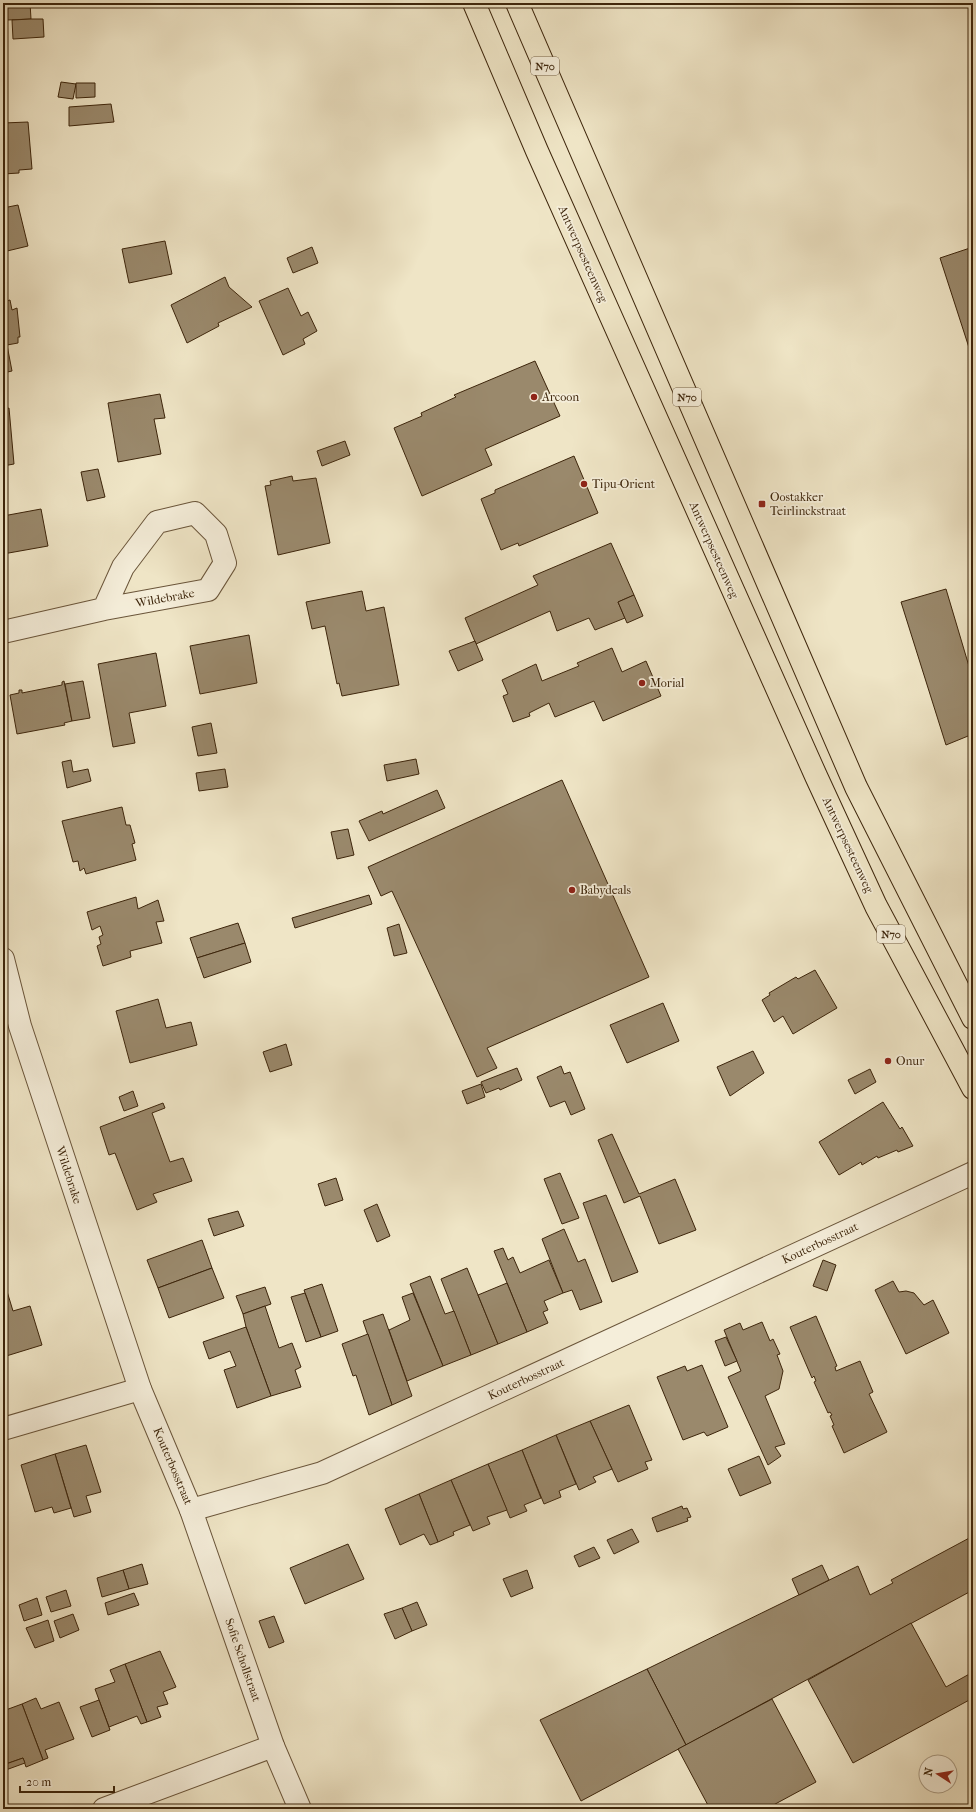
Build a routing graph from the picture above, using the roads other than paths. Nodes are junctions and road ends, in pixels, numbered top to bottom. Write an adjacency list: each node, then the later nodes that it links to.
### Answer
1 (474, 3): 7 (main road, Antwerpsesteenweg / N70)
2 (517, 3): 6 (main road, N70)
3 (104, 609): 3 (street, Wildebrake); 4 (street, Wildebrake)
4 (3, 632)
5 (3, 959): 9 (street, Wildebrake)
6 (973, 1018)
7 (973, 1088)
8 (973, 1173): 11 (street, Kouterbosstraat)
9 (140, 1389): 10 (street); 11 (street, Kouterbosstraat)
10 (3, 1429)
11 (191, 1510): 12 (street, Sofie Schollstraat)
12 (273, 1746): 13 (street); 14 (street, Sofie Schollstraat)
13 (104, 1809)
14 (300, 1809)

